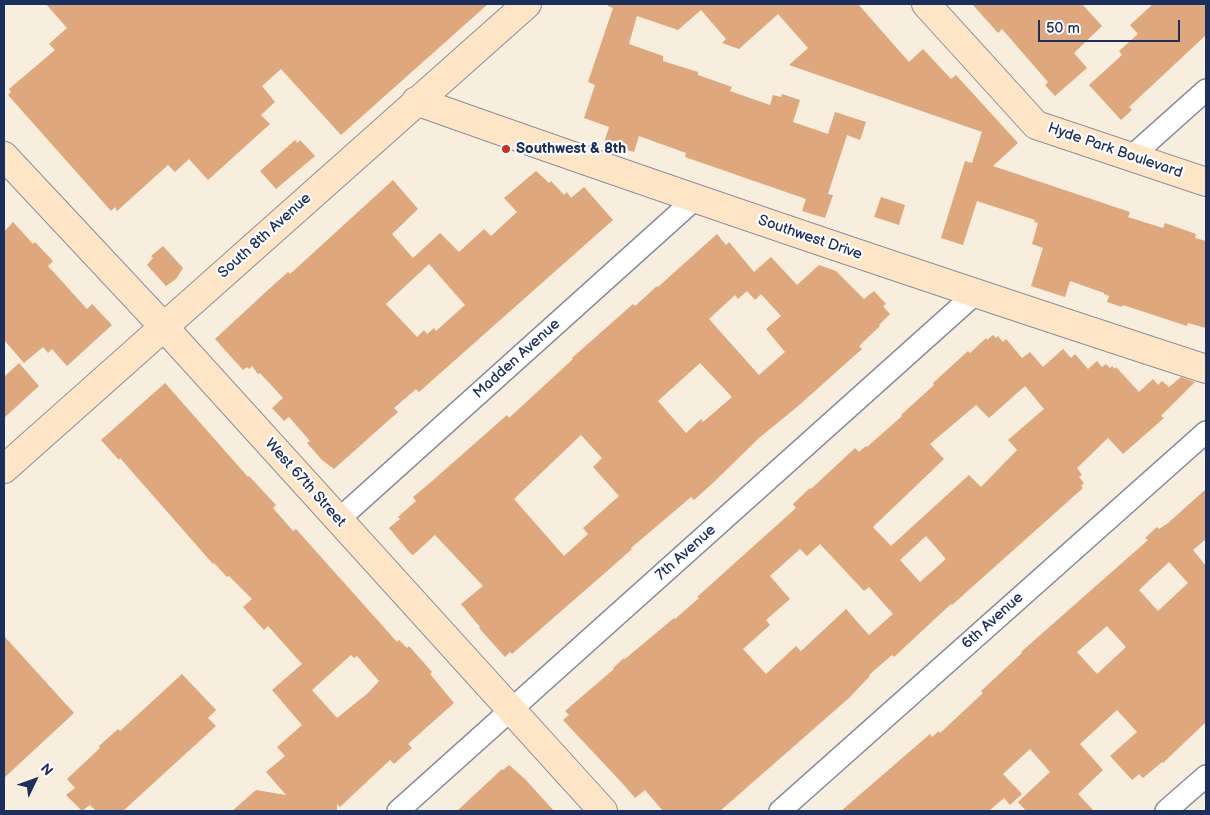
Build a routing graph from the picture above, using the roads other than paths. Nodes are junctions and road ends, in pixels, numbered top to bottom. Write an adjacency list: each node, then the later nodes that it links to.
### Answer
1 (527, 4): 4 (street, South 8th Avenue)
2 (926, 4): 6 (street, Hyde Park Boulevard)
3 (1206, 90): 6 (street)
4 (416, 101): 8 (street, Southwest Drive); 10 (street, South 8th Avenue)
5 (4, 156): 10 (street, West 67th Street)
6 (1131, 157): 7 (street, Hyde Park Boulevard)
7 (1206, 182)
8 (695, 199): 9 (street, Southwest Drive); 14 (street, Madden Avenue)
9 (975, 294): 11 (street, Southwest Drive); 15 (street, 7th Avenue)
10 (163, 326): 13 (street, South 8th Avenue); 14 (street, West 67th Street)
11 (1206, 369)
12 (1206, 432): 19 (street, 6th Avenue)
13 (4, 469)
14 (338, 520): 15 (street, West 67th Street)
15 (511, 710): 17 (street, 7th Avenue); 18 (street, West 67th Street)
16 (1206, 776): 20 (street)
17 (398, 811)
18 (603, 811)
19 (780, 811)
20 (1166, 811)

